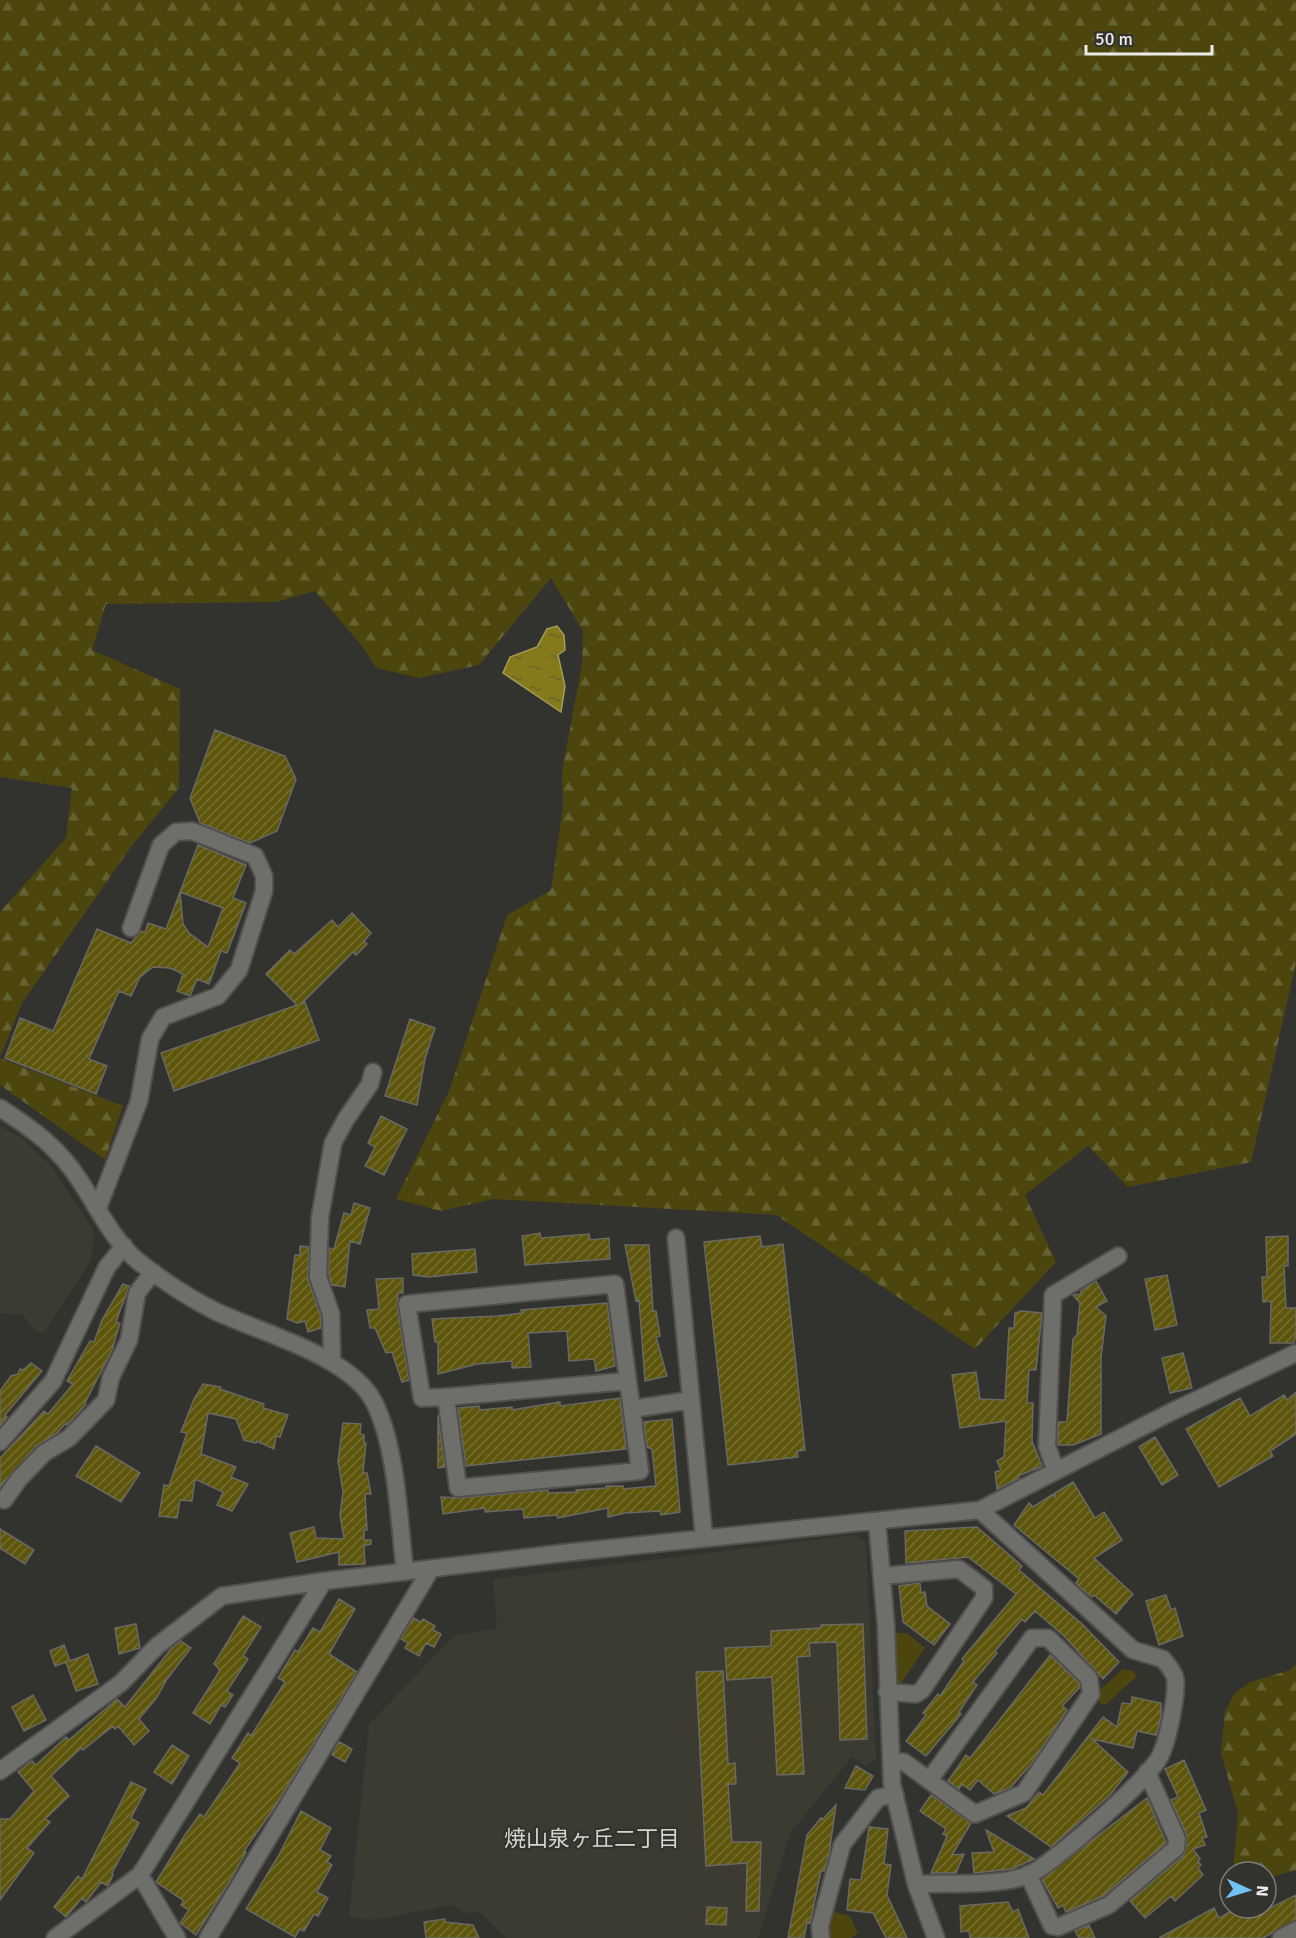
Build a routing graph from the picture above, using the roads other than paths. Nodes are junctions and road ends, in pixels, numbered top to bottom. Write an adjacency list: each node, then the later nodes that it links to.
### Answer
1 (130, 928): 4 (street)
2 (373, 1072): 10 (street)
3 (0, 1108): 4 (street)
4 (98, 1208): 6 (street)
5 (676, 1238): 13 (street)
6 (124, 1246): 8 (street); 15 (street)
7 (1118, 1256): 16 (street)
8 (153, 1272): 10 (street); 17 (street)
9 (1296, 1353): 16 (street)
10 (332, 1360): 22 (street)
11 (628, 1381): 12 (street); 12 (street); 14 (street)
12 (446, 1397): 14 (street)
13 (691, 1400): 14 (street); 20 (street)
14 (632, 1409)
15 (0, 1442)
16 (1056, 1471): 18 (street)
17 (4, 1500)
18 (980, 1510): 19 (street); 28 (street)
19 (878, 1521): 20 (street); 23 (street)
20 (704, 1538): 21 (street)
21 (432, 1569): 22 (street); 37 (street)
22 (405, 1572): 24 (street)
23 (883, 1576): 25 (street); 25 (street)
24 (324, 1581): 27 (street); 32 (street)
25 (887, 1692): 26 (street)
26 (892, 1762): 29 (street); 30 (street)
27 (0, 1771)
28 (1147, 1773): 31 (street); 31 (street)
29 (930, 1779): 29 (street)
30 (895, 1794): 33 (street); 38 (street)
31 (1028, 1874): 33 (street)
32 (140, 1875): 35 (street); 36 (street)
33 (916, 1884): 39 (street)
34 (1296, 1929): 40 (street)
35 (56, 1938)
36 (177, 1938)
37 (208, 1938)
38 (821, 1938)
39 (936, 1938)
40 (1281, 1938)

